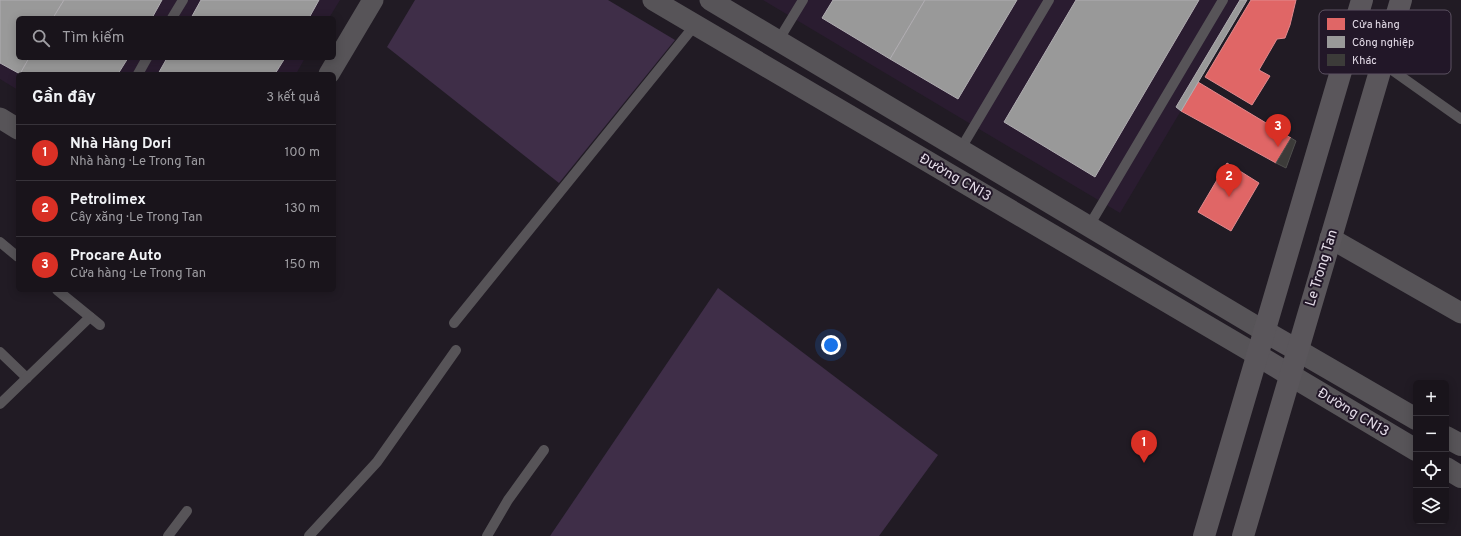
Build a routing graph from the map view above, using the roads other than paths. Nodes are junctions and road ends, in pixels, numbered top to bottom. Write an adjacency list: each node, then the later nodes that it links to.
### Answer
1 (183, 0): 12 (lane)
2 (373, 0): 17 (street)
3 (652, 0): 13 (street, Đường CN13)
4 (710, 0): 14 (street, Đường CN13)
5 (803, 0): 14 (lane)
6 (1049, 0): 25 (lane)
7 (1223, 0): 27 (lane)
8 (1362, 0): 10 (main road)
9 (1401, 0): 11 (main road, Le Trong Tan)
10 (1359, 10)
11 (1398, 10)
12 (173, 16)
13 (695, 25): 26 (street, Đường CN13); 34 (lane)
14 (778, 41): 24 (street, Đường CN13)
15 (146, 60): 16 (lane)
16 (139, 72)
17 (330, 72)
18 (1340, 74): 36 (main road)
19 (1379, 74): 28 (main road, Le Trong Tan)
20 (1398, 74): 22 (lane)
21 (0, 118): 23 (street)
22 (1461, 119)
23 (16, 128)
24 (938, 137): 25 (street, Đường CN13); 26 (street)
25 (960, 150): 27 (street, Đường CN13)
26 (925, 160): 40 (street, Đường CN13)
27 (1089, 226): 36 (street, Đường CN13)
28 (1330, 238): 32 (street); 38 (main road, Le Trong Tan)
29 (0, 242): 30 (lane)
30 (16, 255)
31 (59, 292): 33 (lane)
32 (1461, 313)
33 (90, 317): 35 (lane); 42 (lane)
34 (454, 322)
35 (100, 325)
36 (1264, 331): 38 (main road); 40 (main road)
37 (456, 350): 53 (lane)
38 (1297, 350): 41 (main road, Le Trong Tan); 44 (street, Đường CN13)
39 (0, 352): 42 (lane)
40 (1257, 355): 41 (main road); 55 (main road)
41 (1290, 375): 47 (street, Đường CN13); 56 (main road, Le Trong Tan)
42 (27, 378): 43 (lane)
43 (0, 404)
44 (1413, 417)
45 (1449, 439): 46 (street)
46 (1461, 445)
47 (1413, 448)
48 (544, 450): 54 (lane)
49 (1449, 470): 50 (street)
50 (1461, 477)
51 (187, 511): 52 (lane)
52 (168, 536)
53 (310, 536)
54 (487, 536)
55 (1204, 536)
56 (1243, 536)

